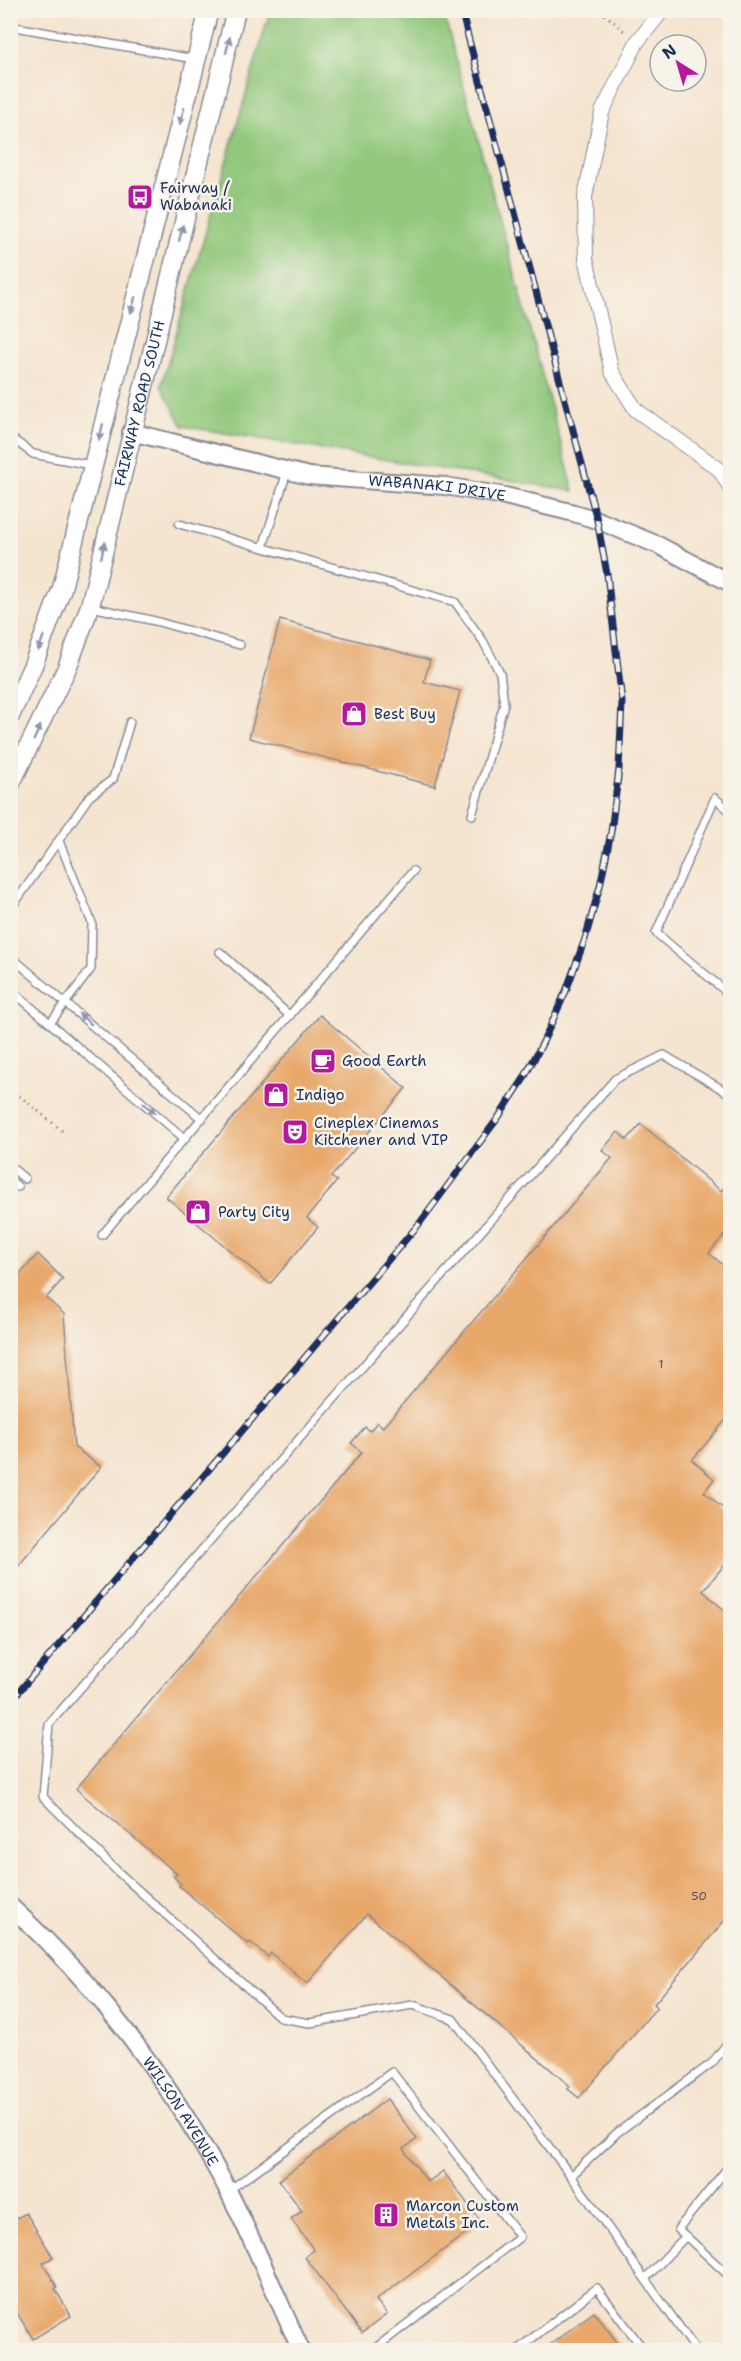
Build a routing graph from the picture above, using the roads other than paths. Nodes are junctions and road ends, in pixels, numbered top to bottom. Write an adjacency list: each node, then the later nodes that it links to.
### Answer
1 (209, 10): 5 (main road, FAIRWAY ROAD SOUTH)
2 (236, 10): 6 (main road, FAIRWAY ROAD SOUTH, one-way to 2)
3 (663, 10): 10 (street)
4 (10, 26): 5 (lane)
5 (197, 60): 8 (main road, FAIRWAY ROAD SOUTH, one-way to 8)
6 (131, 432): 9 (street, WABANAKI DRIVE); 14 (main road, FAIRWAY ROAD SOUTH, one-way to 6)
7 (10, 437): 8 (lane)
8 (93, 465): 16 (main road, FAIRWAY ROAD SOUTH, one-way to 16)
9 (287, 472): 12 (lane); 13 (street, WABANAKI DRIVE)
10 (730, 487)
11 (179, 524): 12 (lane)
12 (263, 548): 20 (lane)
13 (729, 578)
14 (90, 606): 15 (lane); 18 (main road, FAIRWAY ROAD SOUTH, one-way to 14)
15 (240, 645)
16 (10, 716)
17 (130, 722): 21 (lane)
18 (10, 785)
19 (730, 811): 27 (lane)
20 (472, 815)
21 (59, 841): 23 (lane); 28 (lane)
22 (413, 872): 29 (lane)
23 (10, 910)
24 (220, 952): 29 (lane)
25 (10, 956): 28 (lane)
26 (10, 989): 30 (lane)
27 (730, 995)
28 (67, 1004): 30 (lane); 32 (lane, one-way to 28)
29 (290, 1016): 32 (lane)
30 (51, 1022): 33 (lane, one-way to 33)
31 (730, 1094): 42 (lane)
32 (202, 1119): 33 (lane)
33 (185, 1139): 38 (lane)
34 (10, 1166): 35 (lane)
35 (25, 1179)
36 (10, 1180): 37 (lane)
37 (18, 1187)
38 (102, 1235)
39 (10, 1906): 43 (street, WILSON AVENUE)
40 (730, 2040): 42 (lane)
41 (730, 2165): 44 (lane)
42 (571, 2176): 46 (lane)
43 (227, 2191): 47 (street, WILSON AVENUE); 48 (lane)
44 (686, 2236): 45 (lane); 46 (lane)
45 (730, 2272)
46 (645, 2279): 51 (lane)
47 (301, 2350)
48 (373, 2350)
49 (517, 2350): 50 (lane)
50 (644, 2350)
51 (696, 2350)

